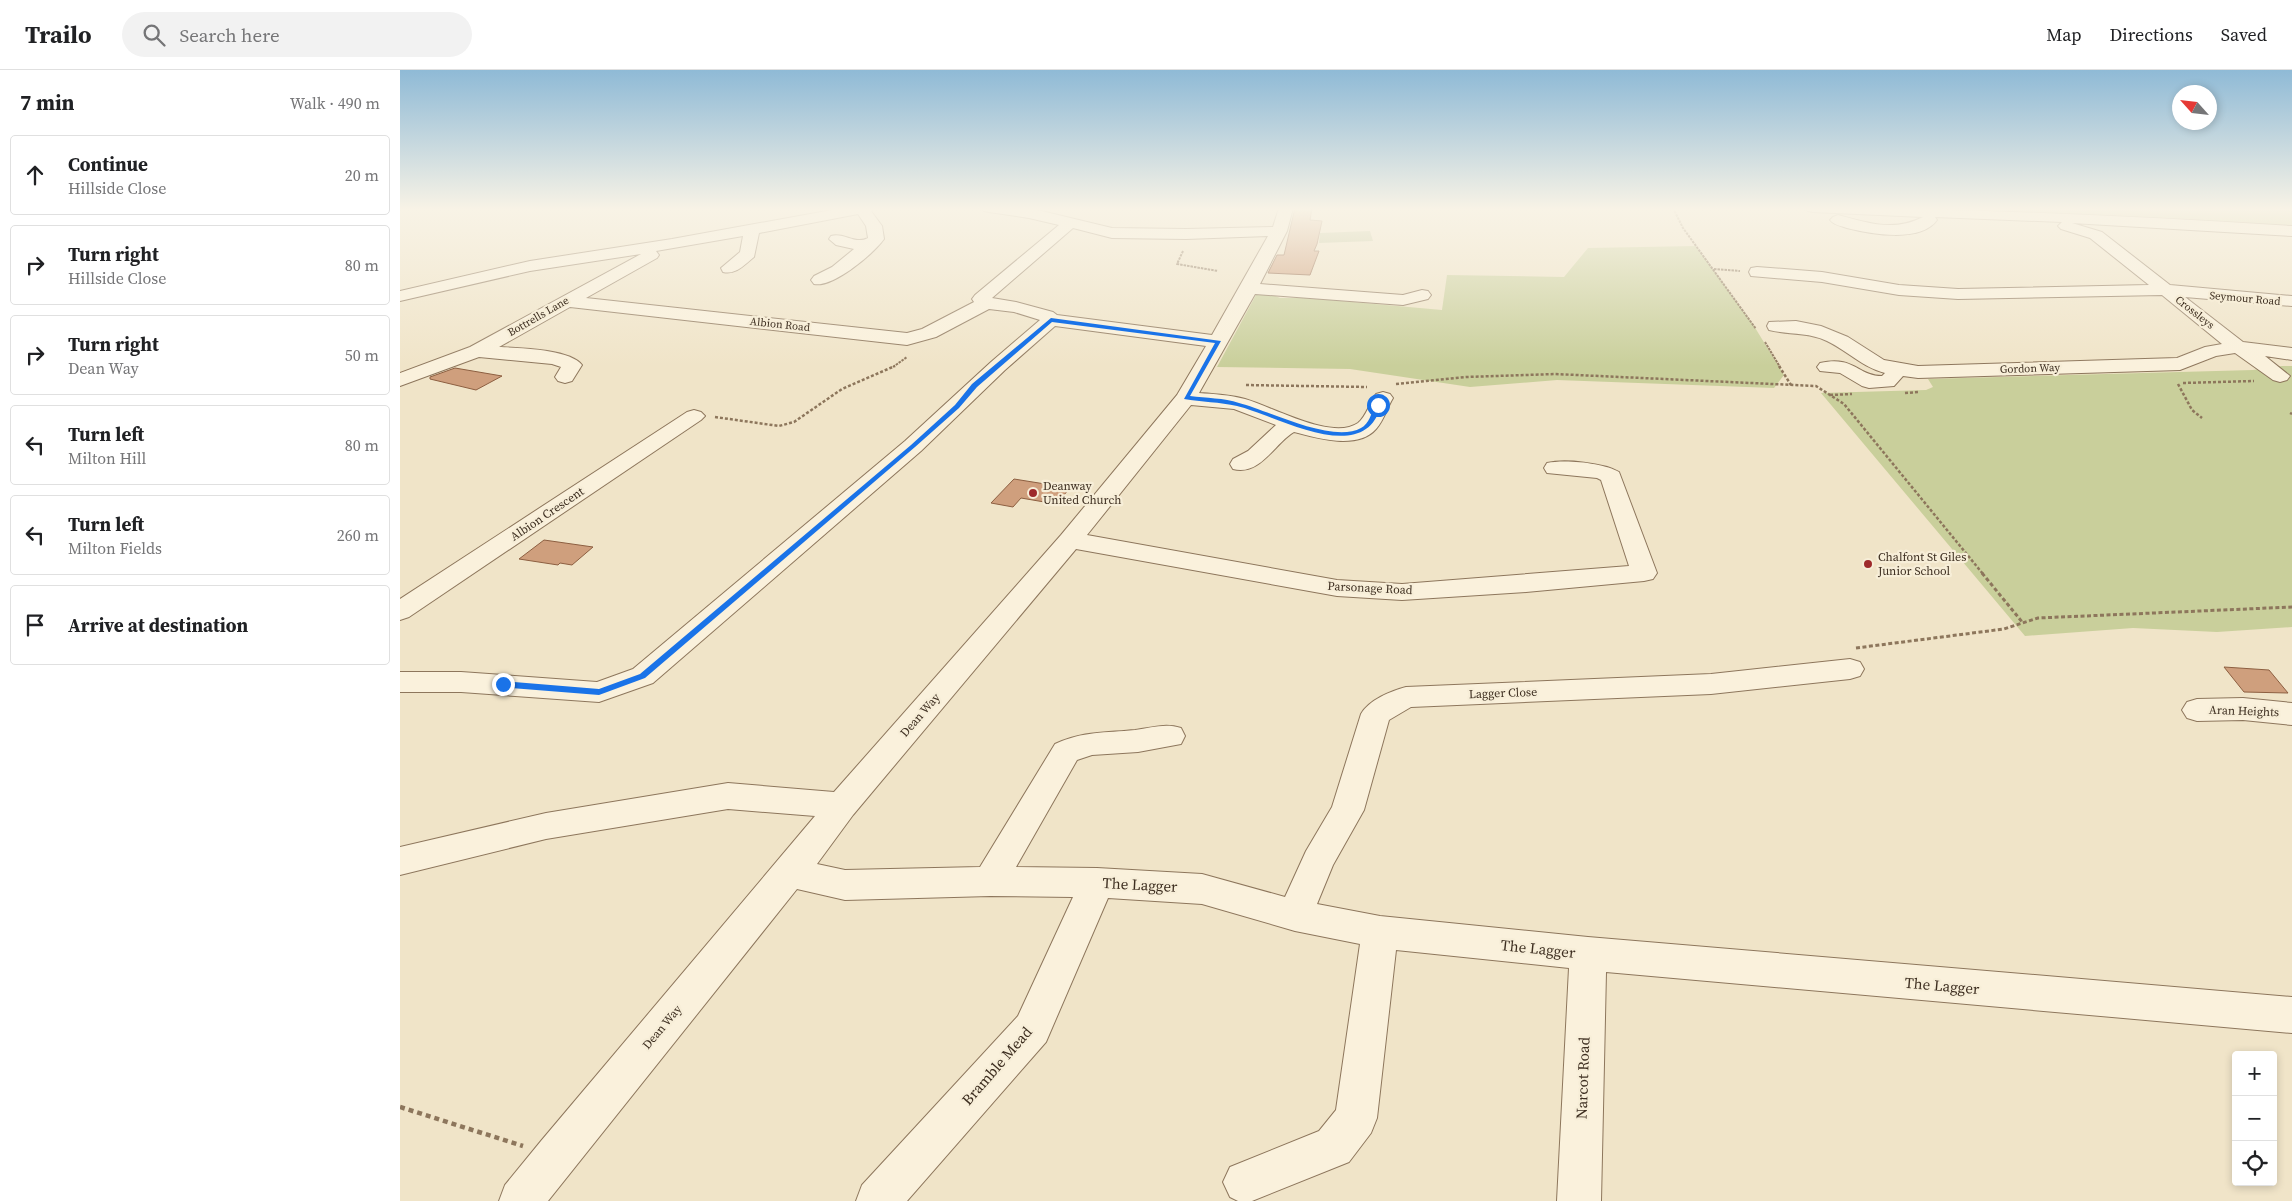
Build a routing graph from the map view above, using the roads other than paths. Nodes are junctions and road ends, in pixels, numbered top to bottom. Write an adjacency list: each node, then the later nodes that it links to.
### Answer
1 (564, 261): 14 (street)
2 (640, 261): 15 (street, Bottrells Lane)
3 (739, 261): 8 (street)
4 (850, 261): 11 (street)
5 (1031, 261): 17 (street)
6 (1259, 261): 10 (street, Dean Way)
7 (2130, 261): 12 (street, Crossleys)
8 (729, 268)
9 (1758, 272): 12 (street, Seymour Road)
10 (1250, 278): 13 (street); 20 (street, Dean Way)
11 (820, 280)
12 (2168, 290): 16 (street, Seymour Road); 21 (street, Crossleys)
13 (1422, 295)
14 (400, 296)
15 (565, 300): 17 (street, Albion Road); 22 (street, Bottrells Lane)
16 (2292, 301)
17 (986, 303): 18 (street)
18 (1051, 320): 20 (street); 38 (street)
19 (1766, 333): 25 (street, Gordon Way)
20 (1219, 342): 30 (street, Dean Way)
21 (2238, 347): 23 (street, Gordon Way); 25 (street, Gordon Way); 27 (street, Crossleys)
22 (477, 351): 26 (street); 28 (street, Bottrells Lane)
23 (2292, 354)
24 (1827, 367): 25 (street)
25 (1898, 370)
26 (565, 377)
27 (2281, 377)
28 (400, 380)
29 (1379, 390): 32 (street)
30 (1186, 398): 32 (street); 35 (street, Dean Way)
31 (694, 416): 36 (street, Albion Crescent)
32 (1294, 423): 33 (street)
33 (1241, 464)
34 (1555, 468): 35 (street, Parsonage Road)
35 (1070, 540): 42 (street, Dean Way)
36 (400, 611)
37 (1852, 659): 47 (street, Lagger Close)
38 (400, 682)
39 (2197, 710): 40 (street, Aran Heights)
40 (2292, 714)
41 (1170, 736): 45 (street)
42 (842, 806): 43 (street); 44 (street, Dean Way)
43 (400, 861)
44 (790, 873): 45 (street, The Lagger); 52 (street, Dean Way)
45 (990, 881): 46 (street, The Lagger)
46 (1097, 883): 47 (street, The Lagger); 53 (street, Bramble Mead)
47 (1295, 915): 48 (street, The Lagger)
48 (1380, 932): 49 (street, The Lagger); 51 (street)
49 (1588, 954): 50 (street, The Lagger); 54 (street, Narcot Road)
50 (2289, 1020)
51 (1245, 1182)
52 (521, 1201)
53 (878, 1201)
54 (1579, 1201)

